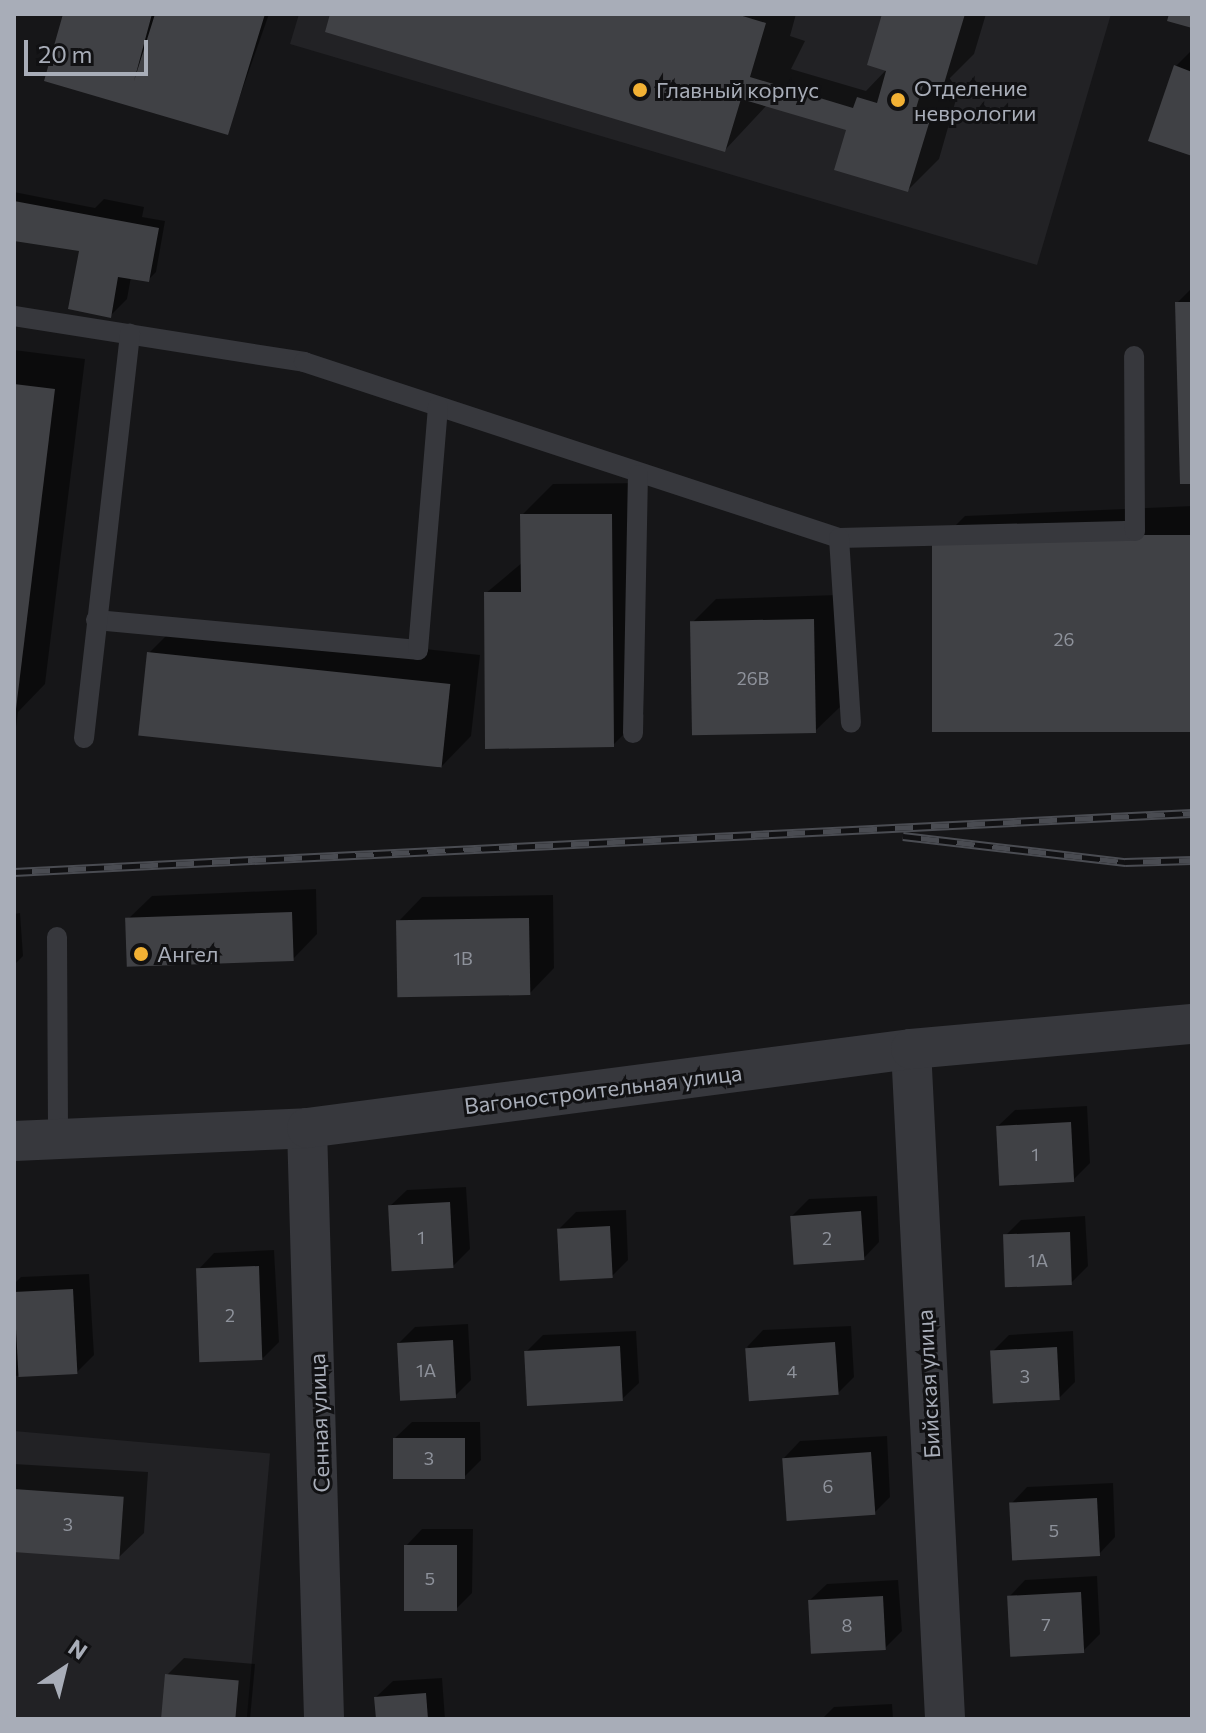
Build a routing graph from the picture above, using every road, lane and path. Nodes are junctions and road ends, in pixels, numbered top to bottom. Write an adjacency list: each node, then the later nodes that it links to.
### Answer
1 (14, 316): 2 (lane)
2 (130, 334): 4 (lane); 7 (lane)
3 (1134, 356): 6 (lane)
4 (438, 407): 5 (lane); 7 (lane)
5 (638, 475): 6 (lane); 9 (lane)
6 (839, 538): 8 (lane)
7 (96, 620): 10 (lane)
8 (851, 723)
9 (633, 733)
10 (84, 738)
11 (57, 937): 15 (lane)
12 (1192, 1024): 13 (street, Вагоностроительная улица)
13 (911, 1049): 14 (street, Вагоностроительная улица); 18 (street, Бийская улица)
14 (307, 1128): 15 (street, Вагоностроительная улица); 17 (street, Сенная улица)
15 (58, 1136): 16 (street, Вагоностроительная улица)
16 (14, 1141)
17 (324, 1719)
18 (945, 1719)

